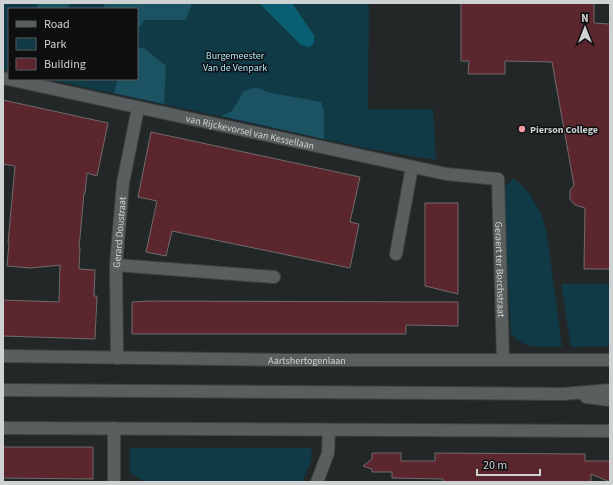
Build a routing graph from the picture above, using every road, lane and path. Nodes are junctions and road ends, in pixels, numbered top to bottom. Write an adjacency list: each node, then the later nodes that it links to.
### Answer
1 (12, 80): 2 (street, van Rijckevorsel van Kessellaan)
2 (138, 108): 3 (street, van Rijckevorsel van Kessellaan); 6 (street, Gerard Doustraat)
3 (412, 167): 4 (street, van Rijckevorsel van Kessellaan); 5 (street)
4 (498, 179): 10 (street, Geraert ter Borchstraat)
5 (396, 254)
6 (116, 265): 7 (street); 9 (street, Gerard Doustraat)
7 (274, 277)
8 (3, 356): 9 (street, Aartshertogenlaan)
9 (117, 358): 10 (street, Aartshertogenlaan)
10 (503, 360): 11 (street, Aartshertogenlaan)
11 (610, 360)
12 (3, 390): 14 (street)
13 (610, 390): 14 (street)
14 (563, 394): 15 (street)
15 (610, 400)
16 (3, 428): 17 (street)
17 (114, 428): 18 (street); 20 (street)
18 (329, 430): 19 (street); 21 (street)
19 (610, 431)
20 (114, 482)
21 (317, 482)

